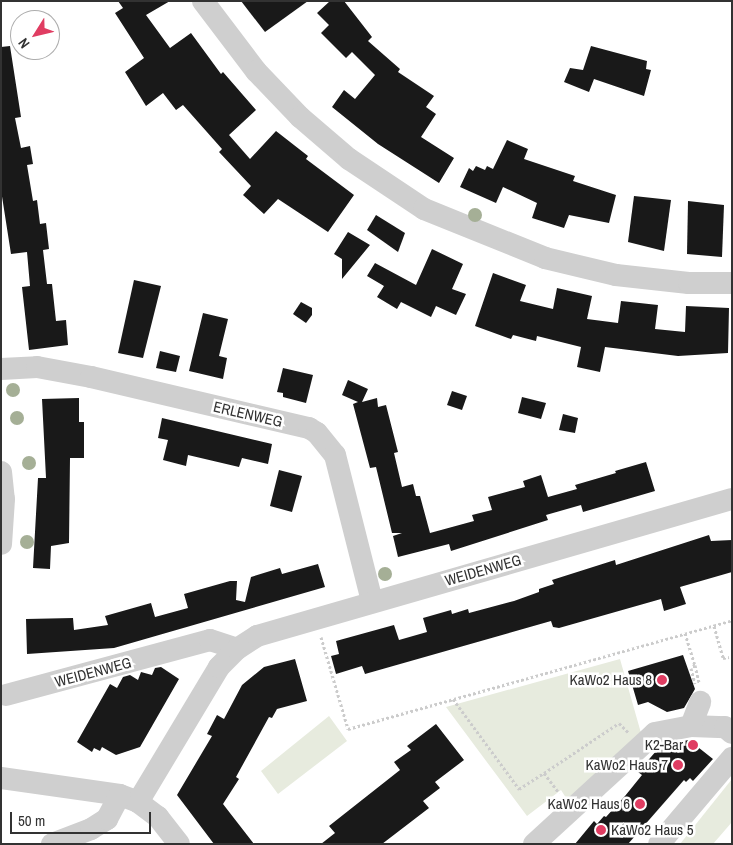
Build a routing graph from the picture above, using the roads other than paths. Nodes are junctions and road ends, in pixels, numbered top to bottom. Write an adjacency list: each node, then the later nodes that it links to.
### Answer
1 (203, 1): 2 (street)
2 (732, 283)
3 (1, 369): 7 (street, ERLENWEG)
4 (1, 472): 6 (street)
5 (732, 499): 7 (street, WEIDENWEG)
6 (1, 544)
7 (372, 601): 8 (street, WEIDENWEG)
8 (237, 649): 9 (street, WEIDENWEG); 15 (street, WEIDENWEG)
9 (6, 695)
10 (700, 702): 11 (street)
11 (690, 726): 12 (street); 18 (street)
12 (732, 733)
13 (732, 758): 19 (street)
14 (1, 778): 15 (street)
15 (129, 798): 16 (street, WEIDENWEG); 17 (street)
16 (52, 844)
17 (179, 844)
18 (534, 844)
19 (659, 844)

